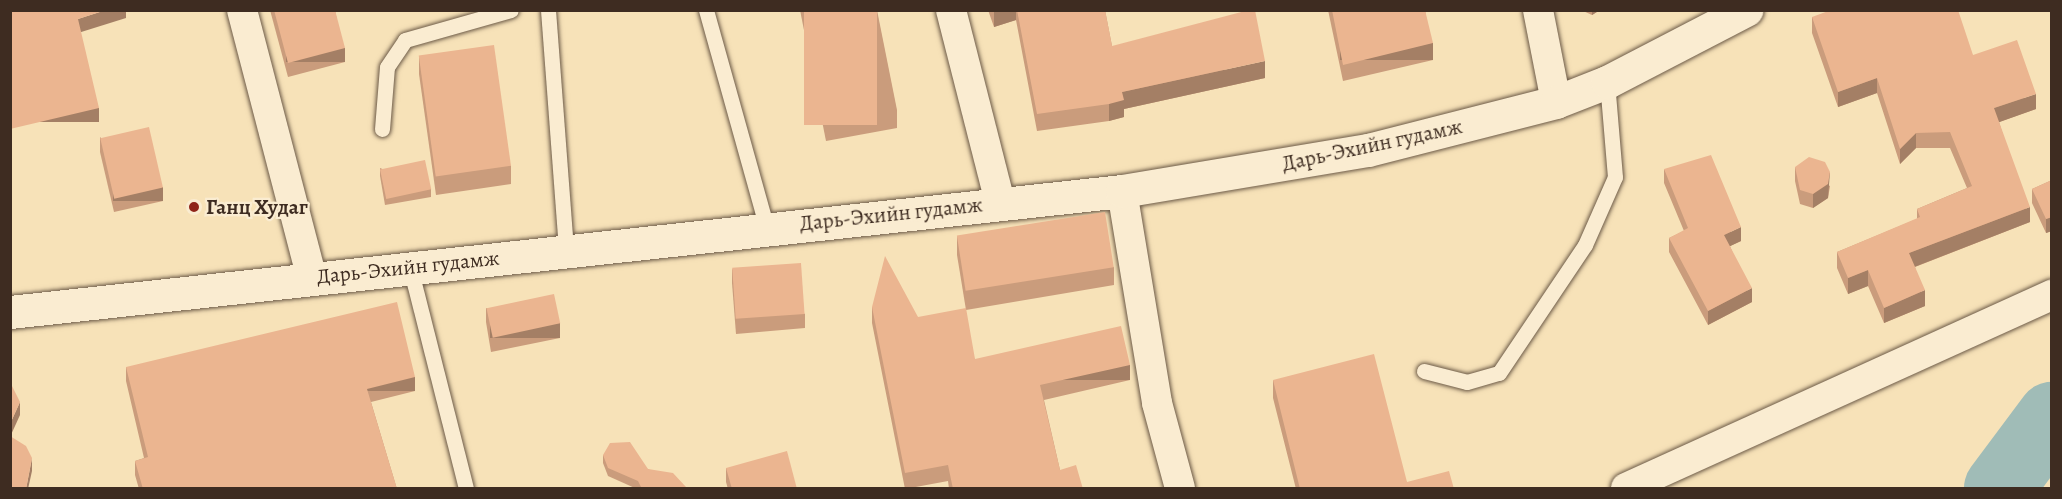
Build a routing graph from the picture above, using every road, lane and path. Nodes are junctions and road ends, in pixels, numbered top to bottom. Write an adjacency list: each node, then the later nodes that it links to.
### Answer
1 (242, 10): 16 (street)
2 (511, 10): 10 (lane)
3 (548, 10): 14 (lane)
4 (706, 10): 13 (lane)
5 (951, 10): 12 (street)
6 (1538, 10): 9 (street)
7 (1746, 10): 8 (main road, Дарь-Эхийн гудамж)
8 (1607, 82): 9 (main road, Дарь-Эхийн гудамж); 19 (lane)
9 (1556, 102): 11 (main road, Дарь-Эхийн гудамж)
10 (382, 129)
11 (1122, 191): 12 (main road, Дарь-Эхийн гудамж); 21 (street)
12 (1000, 202): 13 (main road, Дарь-Эхийн гудамж)
13 (767, 228): 14 (main road, Дарь-Эхийн гудамж)
14 (566, 250): 15 (main road, Дарь-Эхийн гудамж)
15 (410, 267): 16 (main road, Дарь-Эхийн гудамж); 20 (lane)
16 (312, 278): 18 (main road, Дарь-Эхийн гудамж)
17 (2052, 295): 22 (street)
18 (10, 312)
19 (1424, 370)
20 (466, 489)
21 (1180, 489)
22 (1626, 489)

